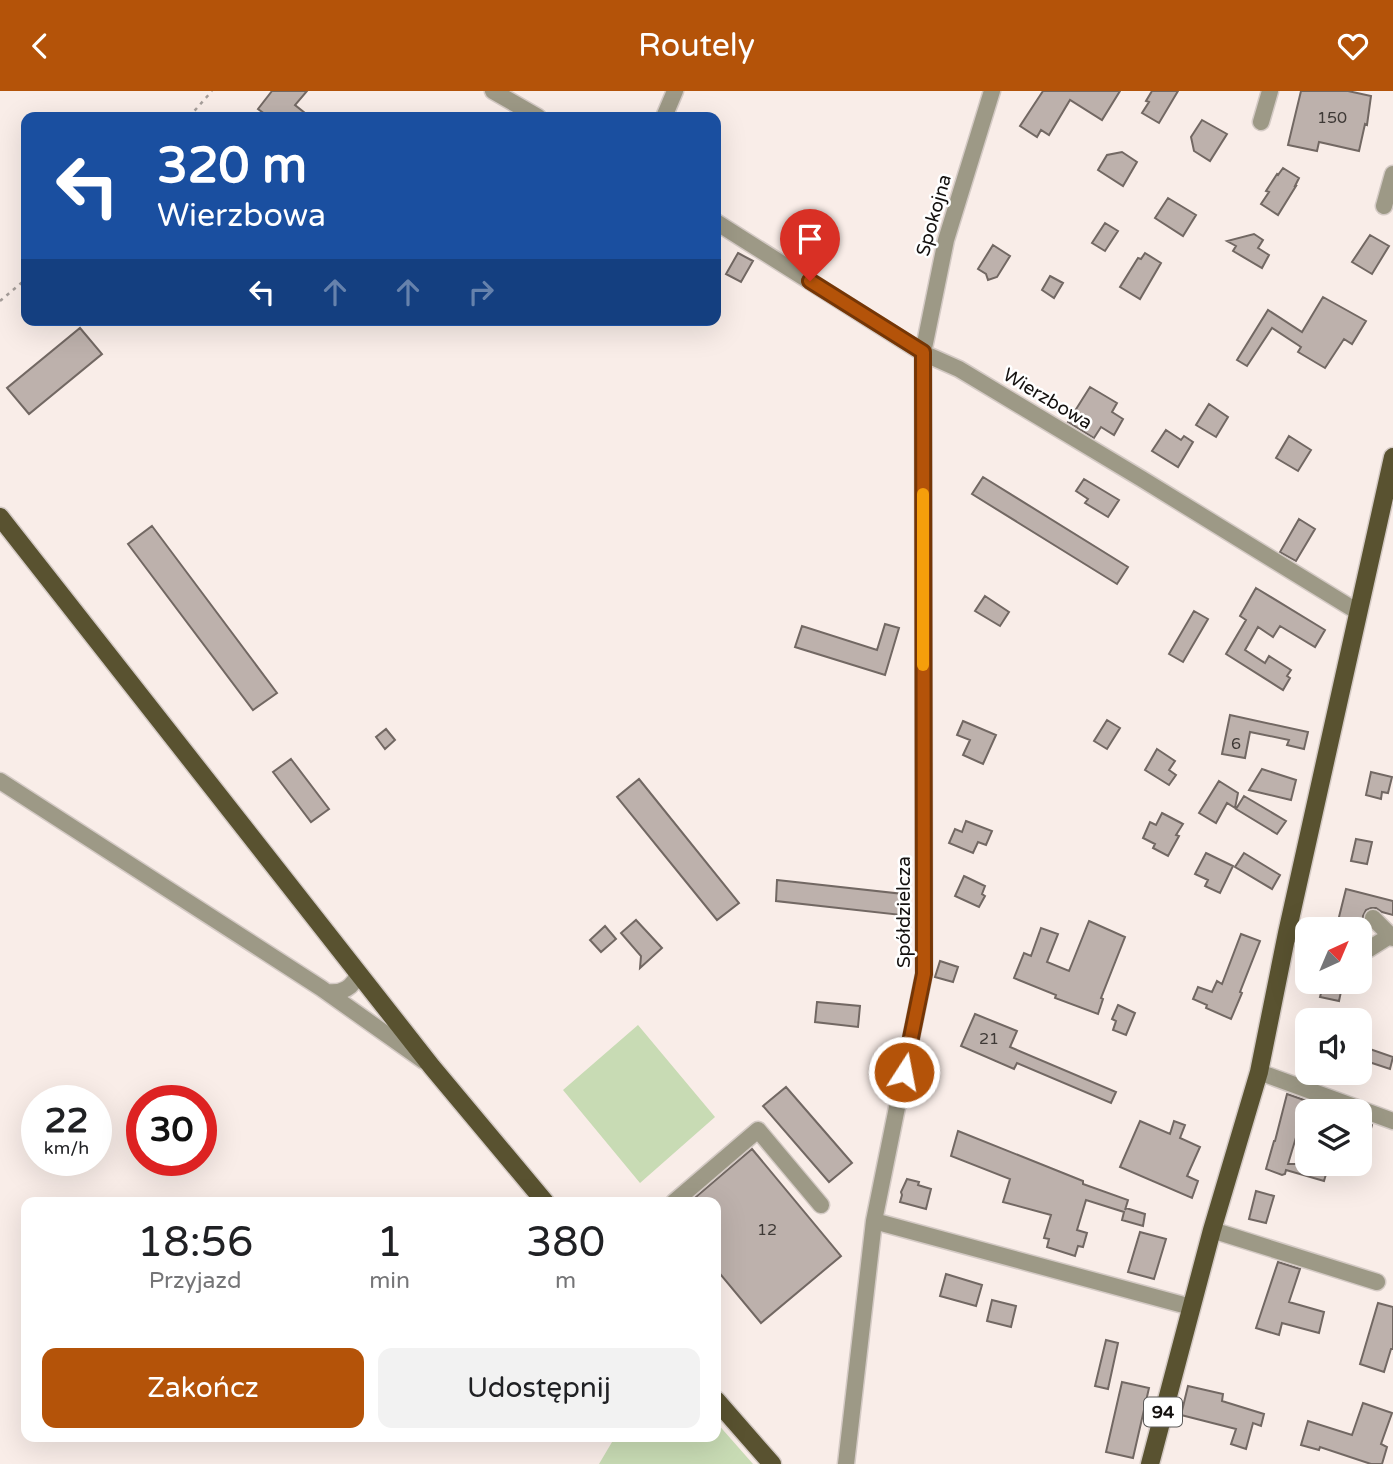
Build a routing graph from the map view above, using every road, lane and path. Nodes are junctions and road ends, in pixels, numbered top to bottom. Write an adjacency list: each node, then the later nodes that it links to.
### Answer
1 (212, 91): 6 (path)
2 (493, 91): 7 (street)
3 (675, 91): 8 (street)
4 (992, 91): 15 (street, Spokojna)
5 (1270, 91): 9 (street)
6 (193, 112)
7 (529, 112)
8 (666, 112)
9 (1261, 122)
10 (1393, 173): 11 (street)
11 (1384, 206)
12 (721, 225): 15 (street, Wierzbowa)
13 (21, 283): 14 (path)
14 (0, 301)
15 (923, 352): 18 (street, Wierzbowa); 33 (street, Spółdzielcza)
16 (1393, 457): 18 (main road, 94)
17 (0, 517): 25 (main road)
18 (1358, 612): 21 (main road, 94)
19 (0, 781): 26 (street)
20 (1373, 918): 23 (street)
21 (1287, 933): 22 (street); 28 (main road, 94)
22 (1295, 934)
23 (1392, 936): 24 (street)
24 (1372, 947)
25 (358, 973): 26 (street); 27 (main road)
26 (327, 992): 27 (street)
27 (432, 1067): 30 (main road)
28 (1259, 1072): 29 (street); 34 (main road, 94)
29 (1393, 1121)
30 (541, 1197)
31 (680, 1197): 32 (street)
32 (821, 1205)
33 (874, 1221): 36 (street); 39 (street, Spółdzielcza)
34 (1212, 1230): 35 (street); 36 (main road, 94)
35 (1377, 1282)
36 (1191, 1307): 40 (main road, 94)
37 (721, 1407): 38 (main road)
38 (772, 1464)
39 (846, 1464)
40 (1150, 1464)

